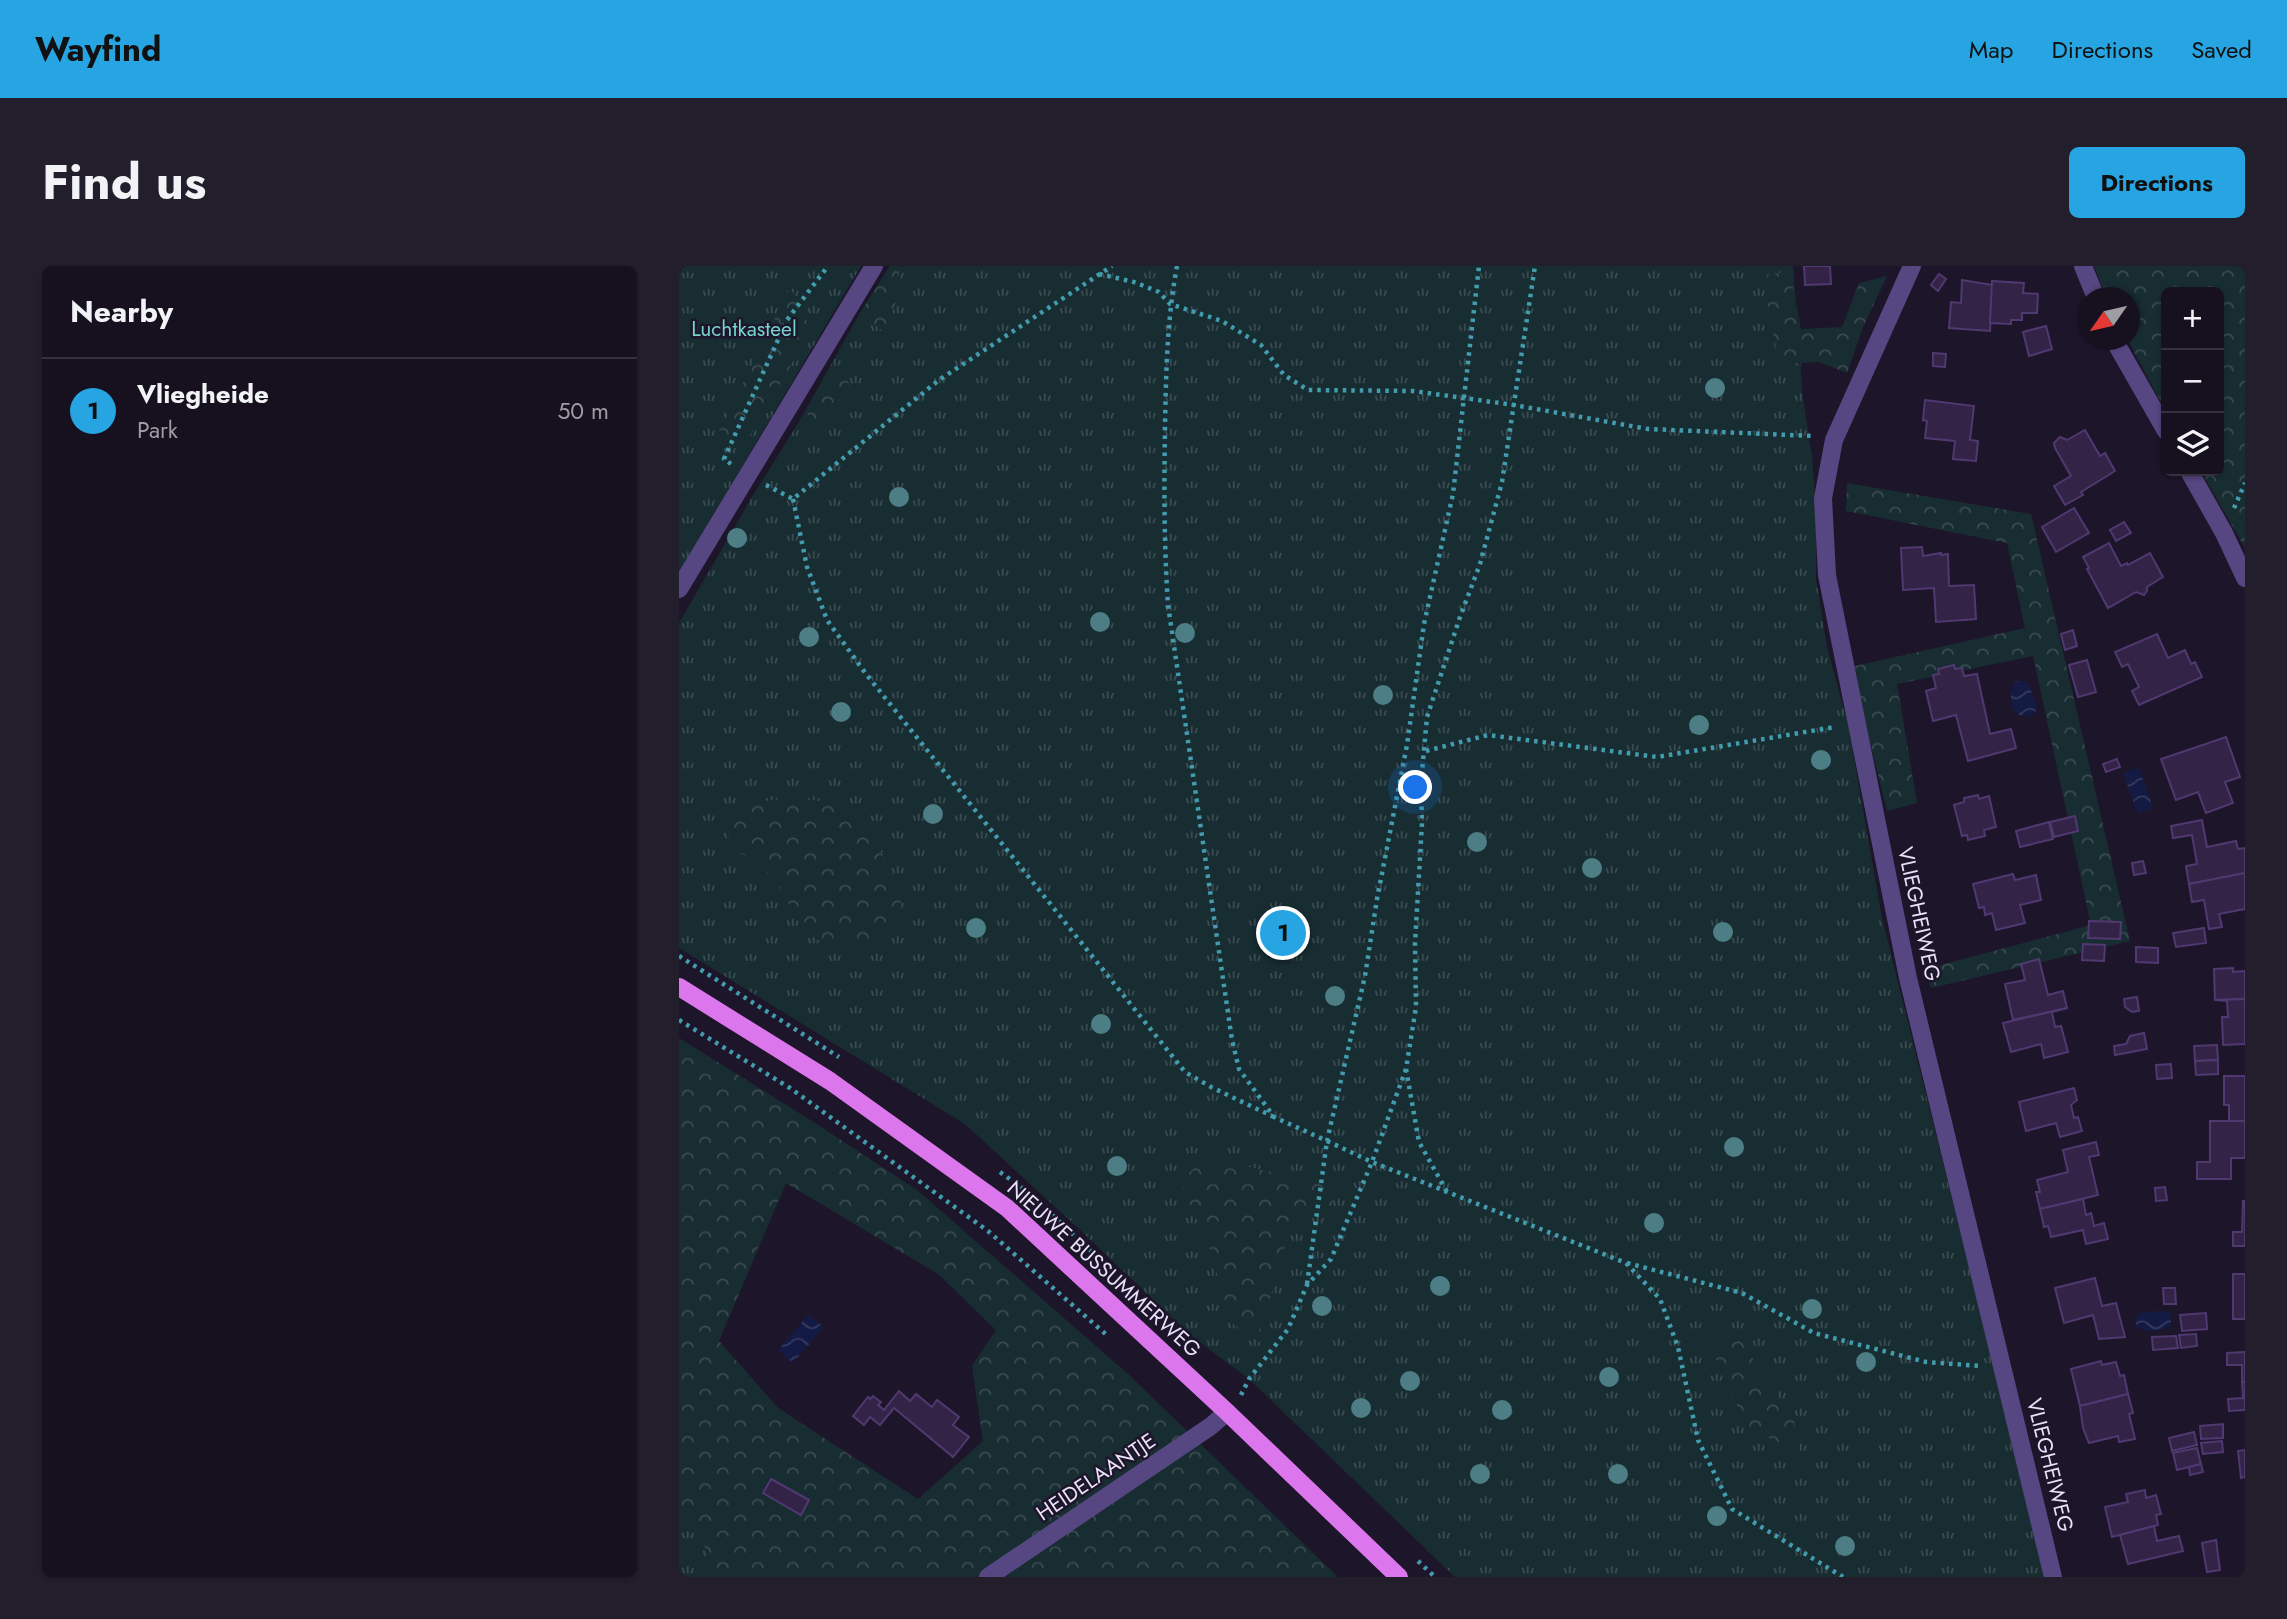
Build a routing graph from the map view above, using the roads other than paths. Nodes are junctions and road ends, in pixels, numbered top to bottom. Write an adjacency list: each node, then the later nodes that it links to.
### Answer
1 (874, 266): 9 (street)
2 (1912, 266): 14 (street, VLIEGHEIWEG)
3 (2083, 266): 4 (street)
4 (2092, 287)
5 (2120, 350): 6 (street)
6 (2161, 422)
7 (2192, 476): 8 (street)
8 (2245, 578)
9 (679, 589)
10 (679, 987): 11 (main road, NIEUWE BUSSUMMERWEG)
11 (1227, 1412): 12 (street, HEIDELAANTJE); 13 (main road, NIEUWE BUSSUMMERWEG)
12 (988, 1577)
13 (1399, 1577)
14 (2053, 1577)

